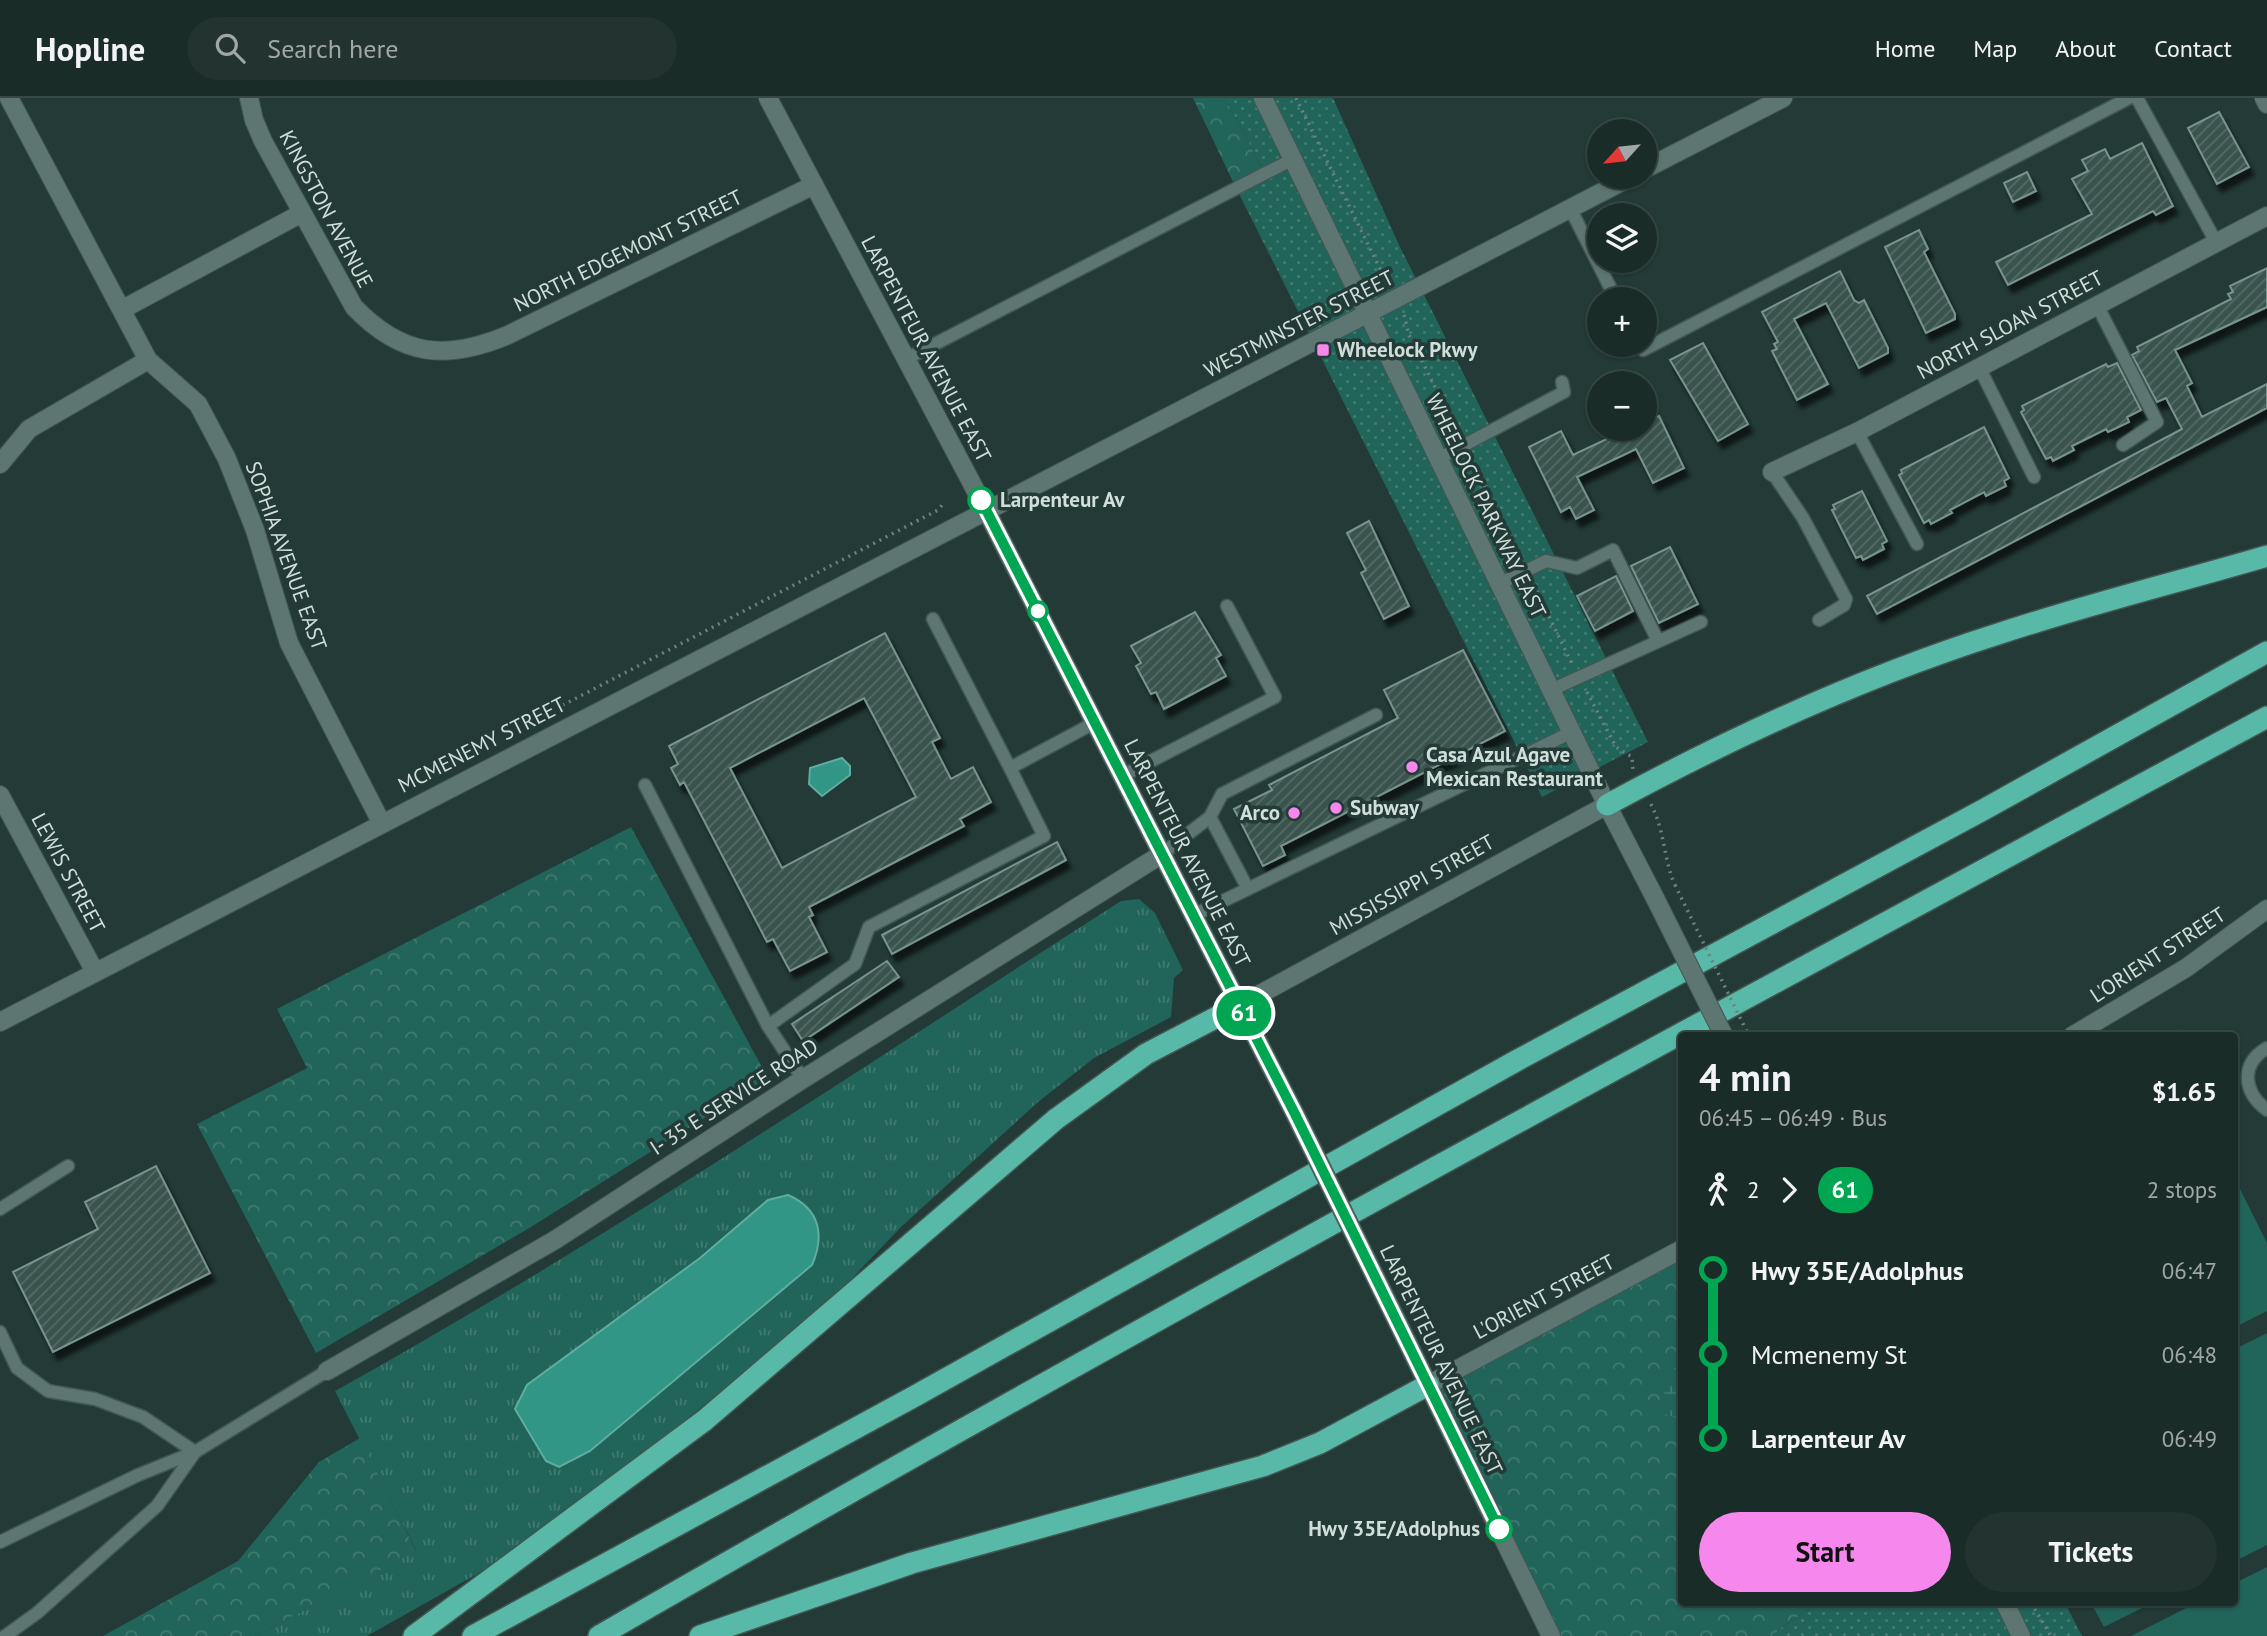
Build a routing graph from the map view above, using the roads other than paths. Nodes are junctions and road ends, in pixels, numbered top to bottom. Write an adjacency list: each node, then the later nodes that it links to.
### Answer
1 (9, 98): 20 (street, SOPHIA AVENUE EAST)
2 (250, 98): 15 (street, KINGSTON AVENUE)
3 (768, 98): 12 (street, LARPENTEUR AVENUE EAST)
4 (1263, 98): 10 (street, WHEELOCK PARKWAY EAST)
5 (1783, 98): 11 (street)
6 (2129, 98): 22 (lane)
7 (2137, 98): 17 (lane)
8 (2264, 98): 9 (street)
9 (2267, 104)
10 (1293, 159): 21 (street, WHEELOCK PARKWAY EAST); 24 (lane)
11 (1657, 163)
12 (814, 185): 23 (street, NORTH EDGEMONT STREET); 24 (street, LARPENTEUR AVENUE EAST)
13 (1607, 189): 14 (street, WESTMINSTER STREET)
14 (1570, 208): 18 (lane); 21 (street, WESTMINSTER STREET)
15 (302, 214): 20 (street); 23 (street, KINGSTON AVENUE)
16 (2267, 216): 17 (street, NORTH SLOAN STREET)
17 (2216, 242): 19 (street, NORTH SLOAN STREET)
18 (1610, 287)
19 (2097, 305): 26 (street, NORTH SLOAN STREET); 29 (lane)
20 (123, 309): 25 (street, SOPHIA AVENUE EAST)
21 (1367, 315): 30 (street, WHEELOCK PARKWAY EAST); 34 (street, WESTMINSTER STREET)
22 (1657, 343)
23 (459, 352)
24 (906, 359): 34 (street, LARPENTEUR AVENUE EAST)
25 (148, 360): 31 (street); 55 (street, SOPHIA AVENUE EAST)
26 (1979, 367): 28 (street, NORTH SLOAN STREET); 33 (lane)
27 (1562, 382): 30 (lane)
28 (1857, 432): 32 (street, NORTH SLOAN STREET); 35 (lane)
29 (2123, 445)
30 (1438, 459): 37 (street, WHEELOCK PARKWAY EAST)
31 (0, 464)
32 (1772, 472): 40 (lane)
33 (2034, 477)
34 (987, 512): 47 (street, LARPENTEUR AVENUE EAST); 55 (street, MCMENEMY STREET)
35 (1917, 544)
36 (2267, 556): 53 (highway)
37 (1499, 584): 42 (lane); 44 (street, WHEELOCK PARKWAY EAST)
38 (1227, 606): 50 (lane)
39 (933, 619): 49 (lane)
40 (1819, 620)
41 (1701, 622): 42 (lane)
42 (1658, 641): 44 (lane)
43 (2267, 652): 82 (highway)
44 (1551, 690): 48 (street, WHEELOCK PARKWAY EAST)
45 (1376, 715): 54 (lane)
46 (2267, 718): 64 (highway)
47 (1094, 723): 49 (lane); 50 (street, LARPENTEUR AVENUE EAST)
48 (1572, 733): 53 (street, WHEELOCK PARKWAY EAST); 57 (lane)
49 (1010, 768): 63 (lane)
50 (1122, 776): 56 (street, LARPENTEUR AVENUE EAST)
51 (645, 785): 63 (lane)
52 (0, 795): 60 (street, LEWIS STREET)
53 (1606, 805): 61 (street, MISSISSIPPI STREET); 65 (street, WHEELOCK PARKWAY EAST, bridge)
54 (1210, 817): 56 (lane); 57 (lane)
55 (381, 822): 60 (street, MCMENEMY STREET)
56 (1162, 854): 59 (street, LARPENTEUR AVENUE EAST); 69 (street, I- 35 E SERVICE ROAD)
57 (1248, 889): 59 (lane)
58 (2267, 909): 66 (street, L'ORIENT STREET)
59 (1194, 915): 61 (street, LARPENTEUR AVENUE EAST)
60 (95, 972): 62 (street, MCMENEMY STREET)
61 (1240, 1005): 76 (street, LARPENTEUR AVENUE EAST, bridge); 81 (highway)
62 (0, 1022)
63 (768, 1026): 69 (lane)
64 (1683, 1032)
65 (1722, 1032)
66 (2079, 1032)
67 (1678, 1035): 83 (highway)
68 (2267, 1048): 70 (lane)
69 (803, 1079): 75 (street, I- 35 E SERVICE ROAD)
70 (2267, 1110)
71 (68, 1166): 72 (lane)
72 (0, 1209)
73 (1678, 1251): 76 (street, L'ORIENT STREET)
74 (0, 1332): 77 (lane)
75 (327, 1371): 77 (lane)
76 (1428, 1385): 84 (highway); 85 (street, LARPENTEUR AVENUE EAST)
77 (195, 1452): 78 (lane); 80 (lane)
78 (0, 1542)
79 (2006, 1606): 86 (street)
80 (5, 1636)
81 (414, 1636)
82 (473, 1636)
83 (599, 1636)
84 (700, 1636)
85 (1551, 1636)
86 (2021, 1636)

